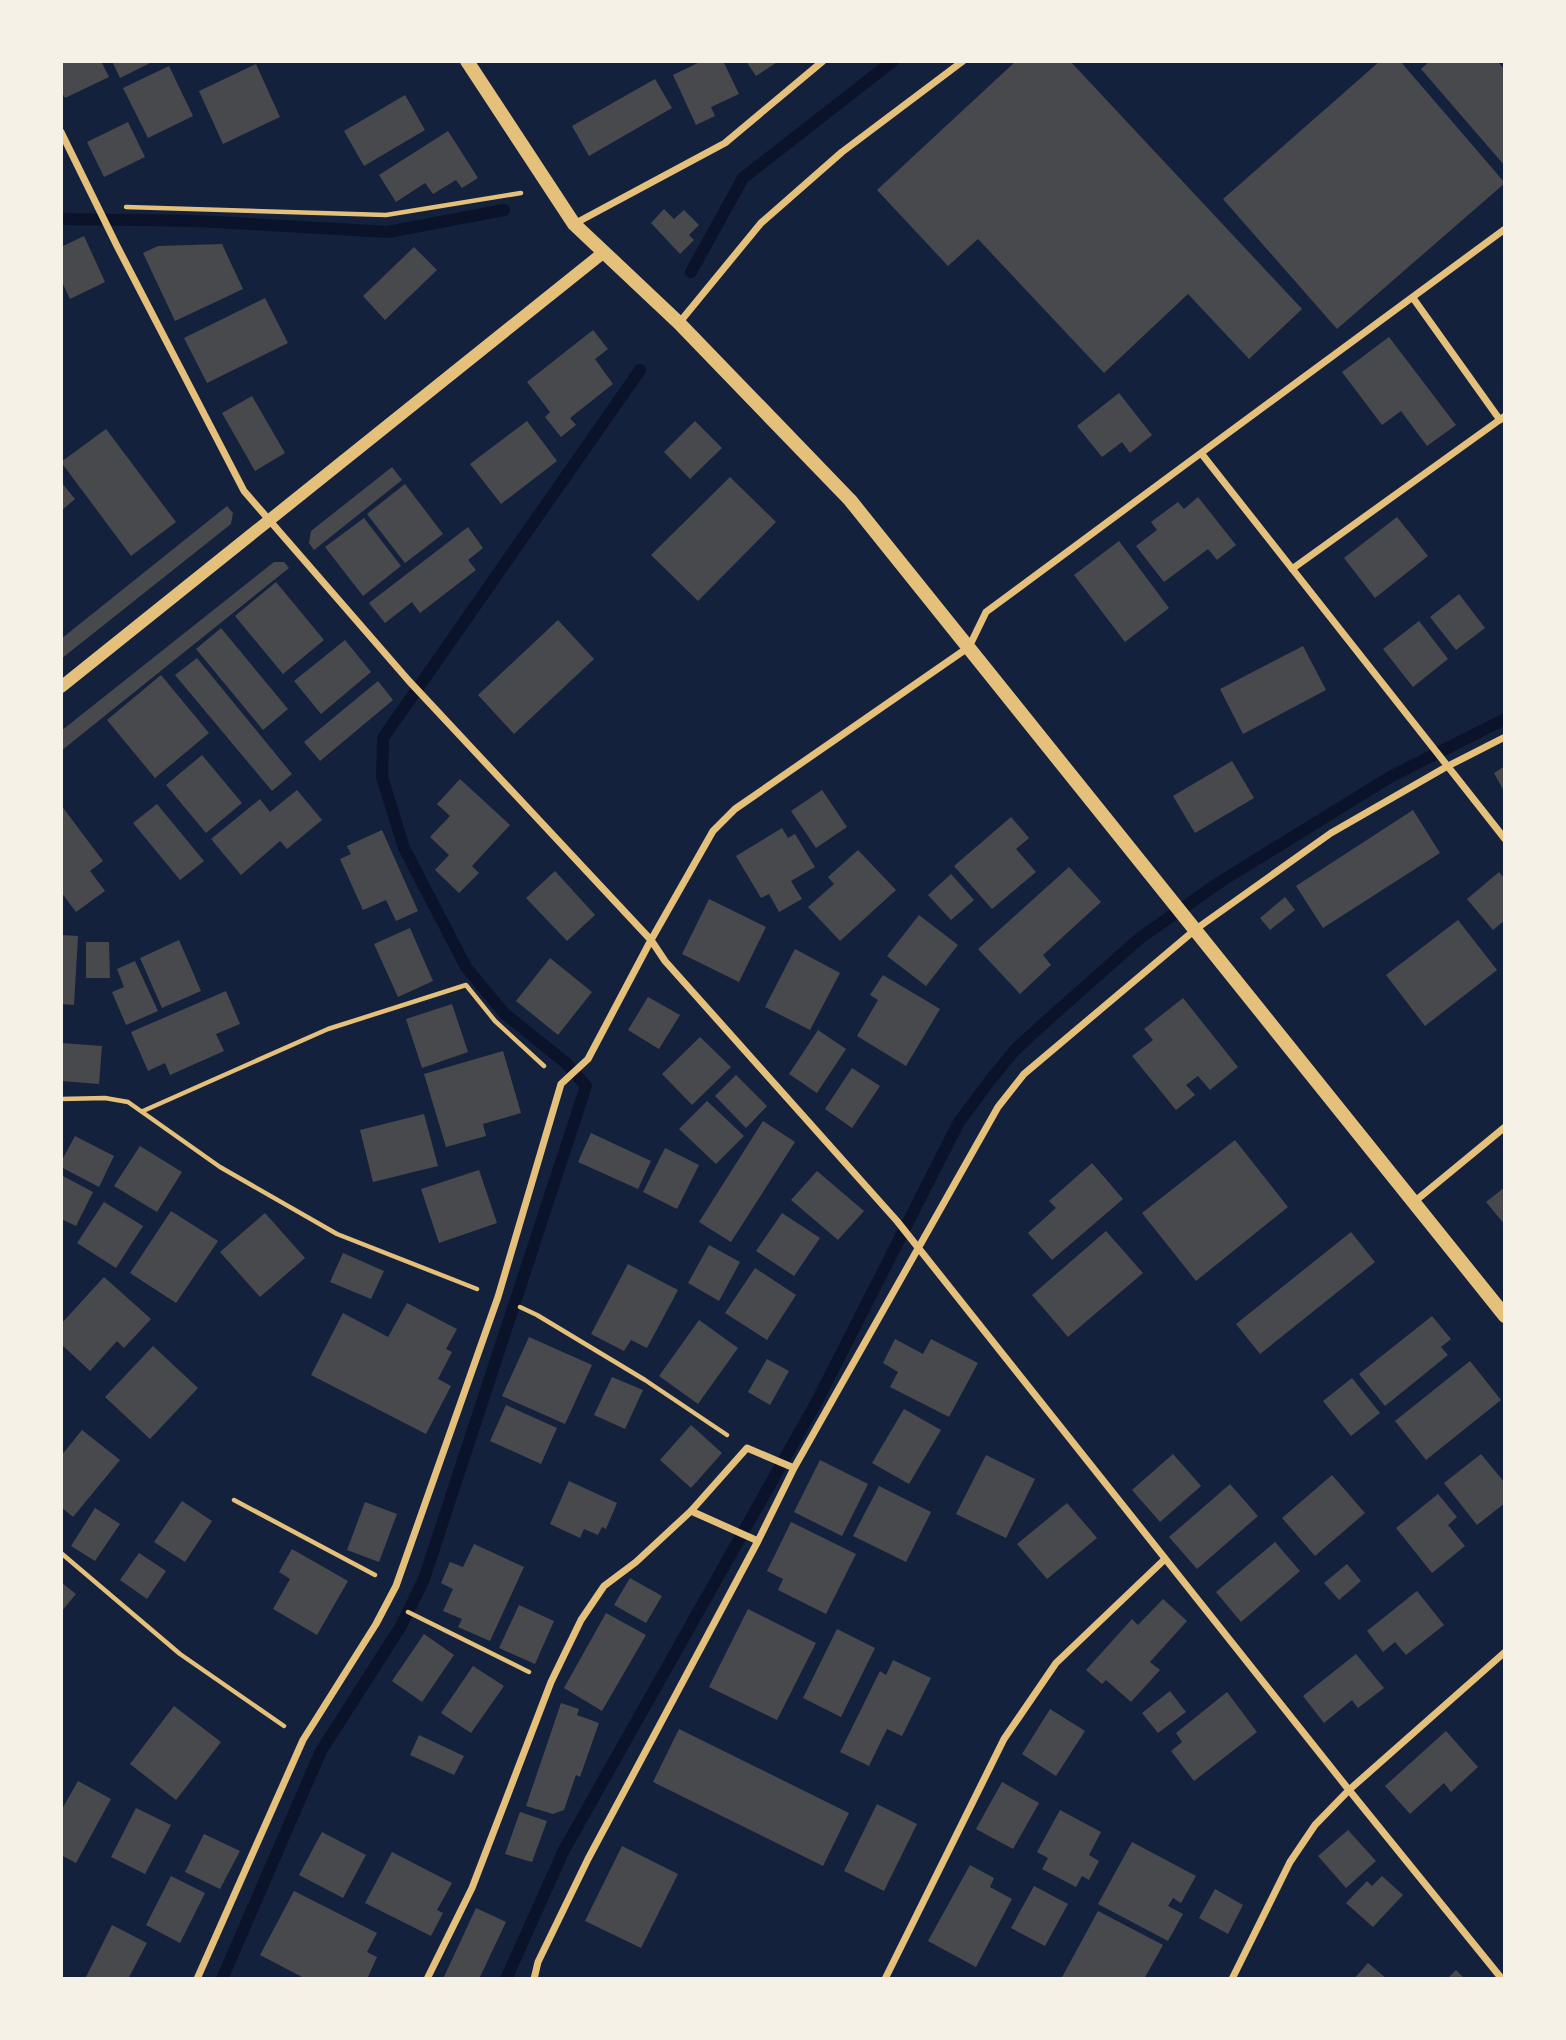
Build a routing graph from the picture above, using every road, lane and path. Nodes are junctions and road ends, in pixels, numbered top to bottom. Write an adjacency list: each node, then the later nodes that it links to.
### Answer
1 (467, 61): 5 (main road)
2 (823, 61): 7 (street)
3 (964, 61): 11 (street)
4 (61, 132): 6 (street)
5 (548, 188): 6 (path); 7 (main road)
6 (97, 206): 14 (street)
7 (574, 224): 9 (main road)
8 (1505, 229): 10 (street)
9 (604, 252): 11 (main road); 14 (street)
10 (1413, 298): 12 (street); 13 (street)
11 (678, 323): 16 (main road)
12 (1502, 418): 15 (street)
13 (1201, 453): 15 (street); 16 (street)
14 (271, 520): 17 (street); 22 (street)
15 (1292, 569): 19 (street)
16 (969, 647): 21 (main road); 22 (street)
17 (61, 687)
18 (1505, 737): 19 (street)
19 (1446, 767): 20 (street); 21 (street)
20 (1505, 839)
21 (1196, 929): 27 (main road); 28 (street)
22 (651, 940): 23 (street); 28 (street)
23 (561, 1084): 25 (path); 29 (street)
24 (61, 1099): 25 (path)
25 (142, 1111): 29 (path)
26 (1505, 1127): 27 (street)
27 (1413, 1202): 31 (main road)
28 (918, 1249): 33 (street); 38 (street)
29 (498, 1297): 39 (street)
30 (537, 1315): 32 (path)
31 (1505, 1316)
32 (747, 1448): 33 (street); 35 (street)
33 (794, 1468): 36 (street)
34 (234, 1500): 39 (path)
35 (691, 1511): 36 (street); 42 (street)
36 (758, 1541): 47 (street)
37 (61, 1553): 43 (path)
38 (1165, 1559): 44 (street); 48 (street)
39 (396, 1586): 43 (street)
40 (417, 1618): 42 (path)
41 (1505, 1652): 44 (street)
42 (551, 1682): 46 (street)
43 (303, 1740): 45 (street)
44 (1349, 1790): 49 (street); 50 (street)
45 (197, 1979)
46 (427, 1979)
47 (534, 1979)
48 (884, 1979)
49 (1232, 1979)
50 (1502, 1979)

